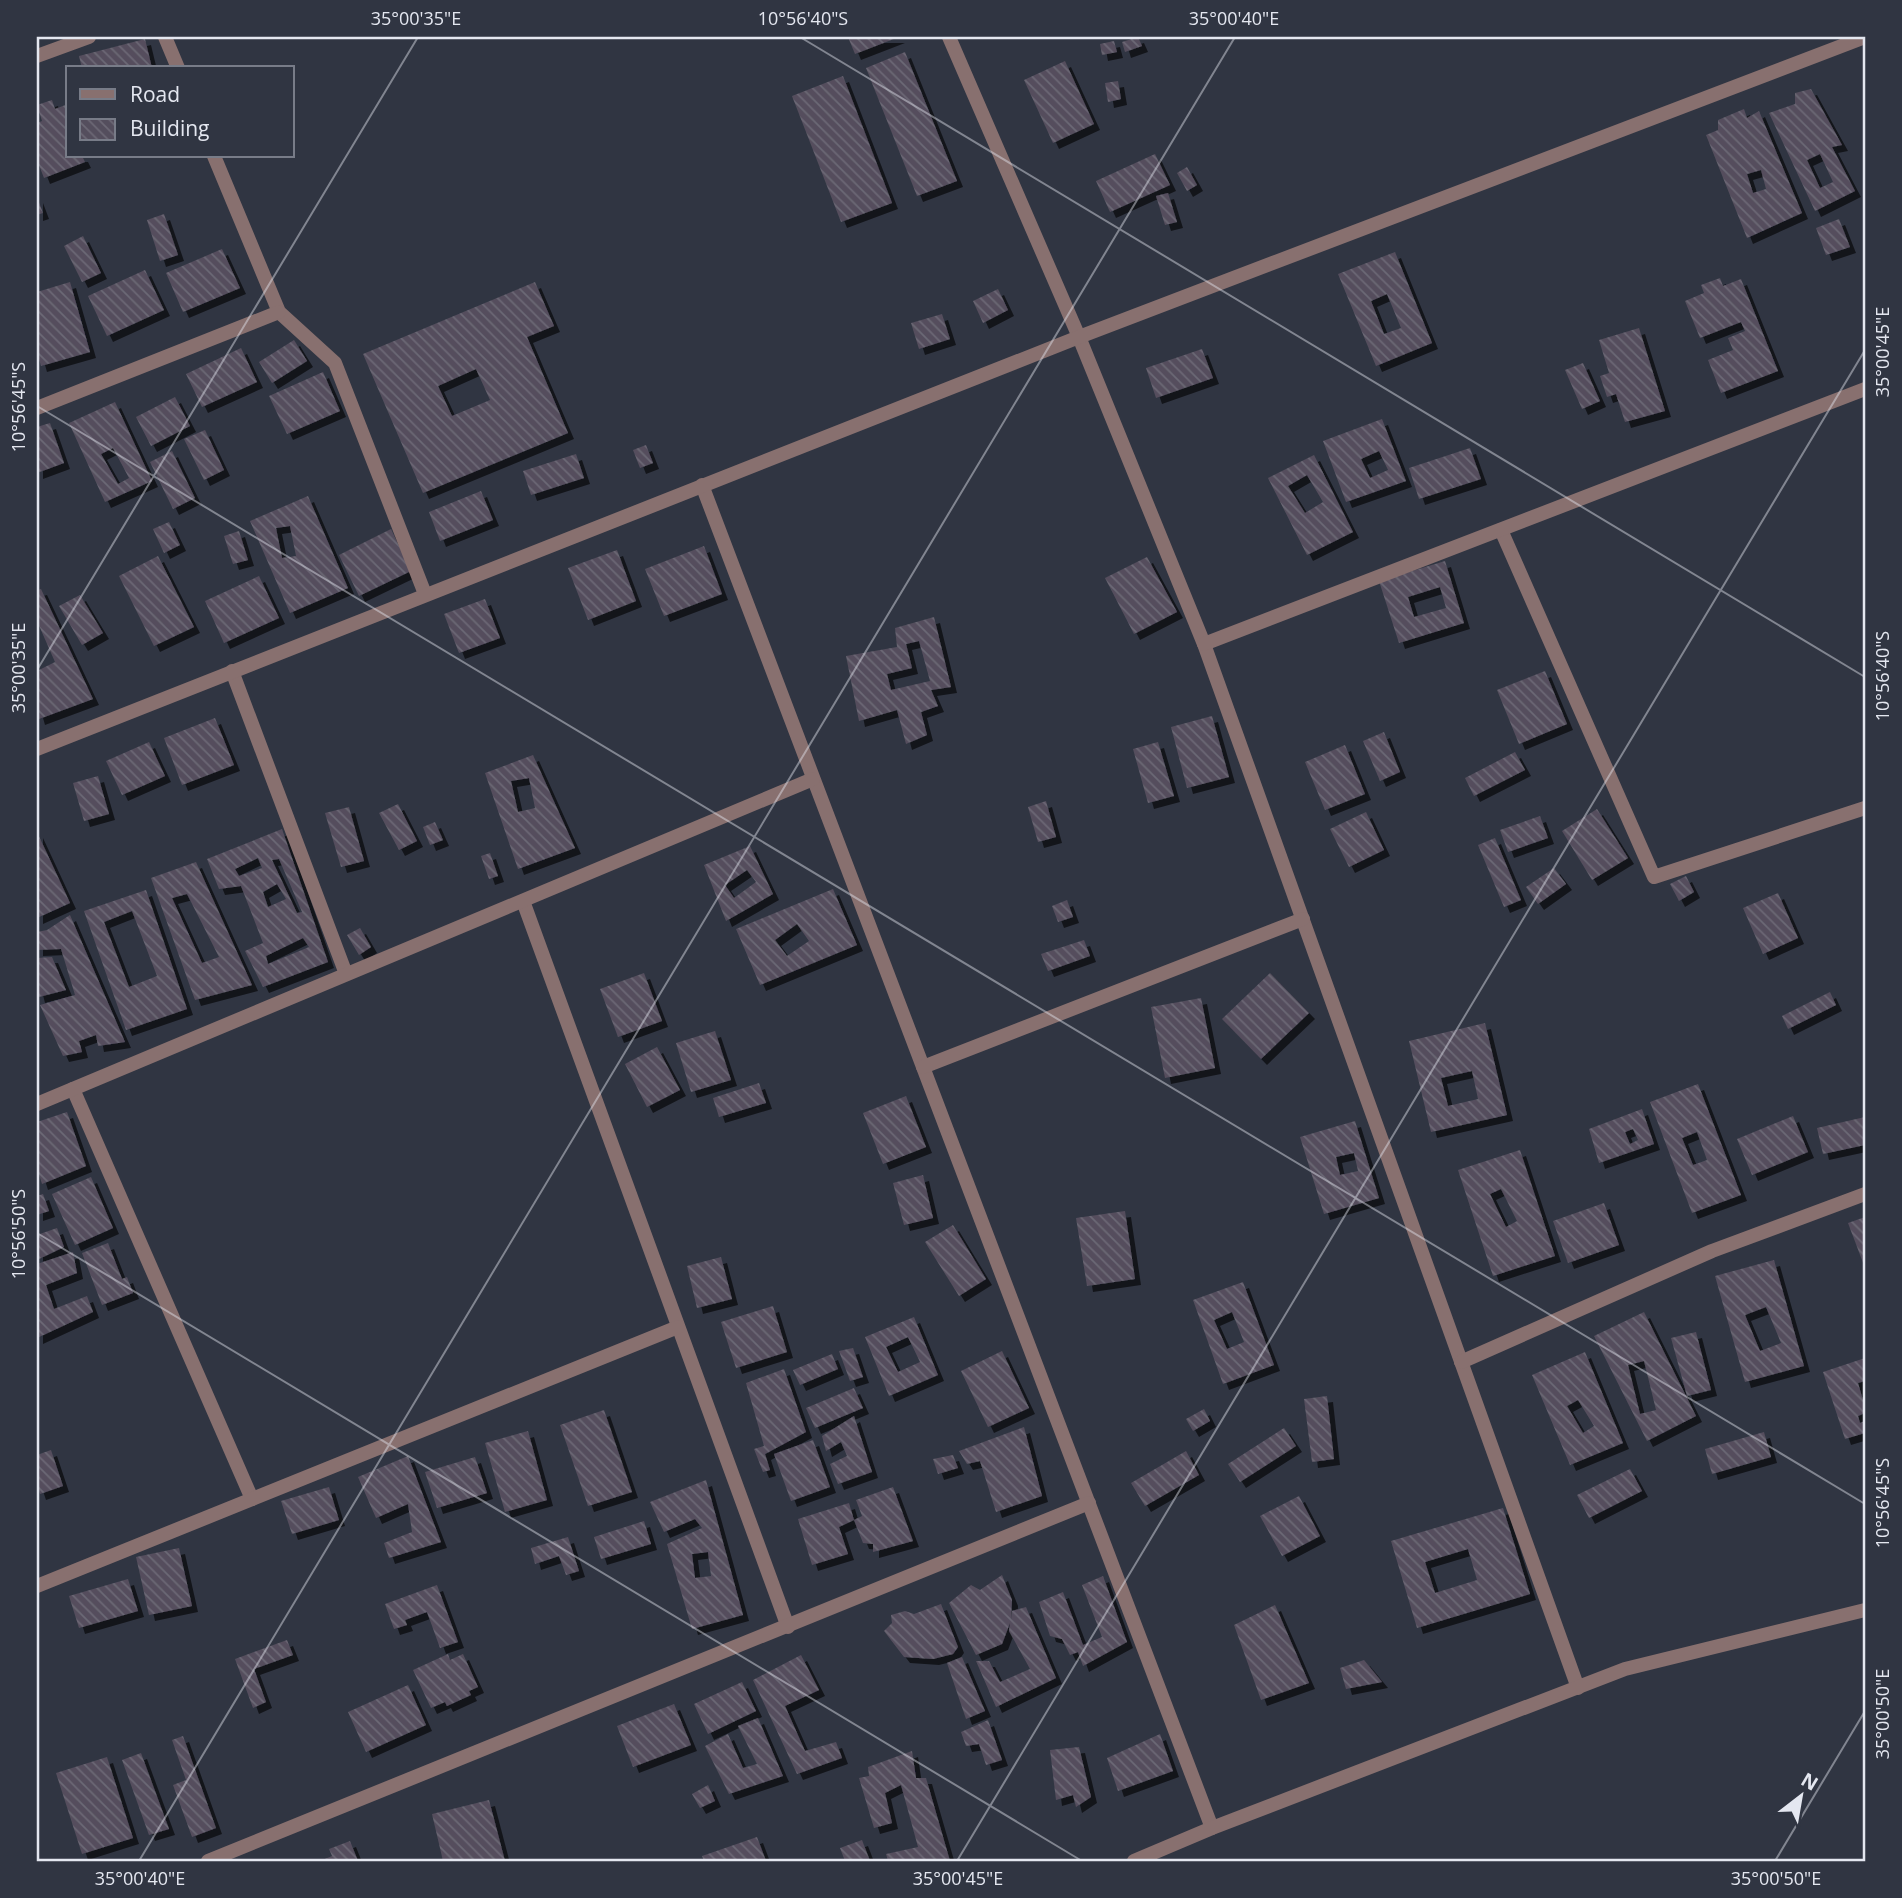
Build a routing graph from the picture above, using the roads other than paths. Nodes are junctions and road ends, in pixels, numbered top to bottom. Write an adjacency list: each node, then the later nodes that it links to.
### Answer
1 (89, 37): 5 (street)
2 (165, 37): 6 (street)
3 (949, 37): 9 (street)
4 (1865, 37): 9 (street)
5 (37, 56)
6 (177, 66)
7 (215, 158): 8 (street)
8 (279, 312): 11 (street); 14 (street)
9 (1079, 337): 12 (street); 15 (street)
10 (1865, 389): 13 (street)
11 (37, 408)
12 (702, 485): 14 (street); 18 (street)
13 (1501, 530): 15 (street); 19 (street)
14 (425, 594): 16 (street)
15 (1204, 644): 21 (street)
16 (232, 671): 17 (street); 22 (street)
17 (37, 749)
18 (813, 779): 20 (street); 23 (street)
19 (1865, 808)
20 (523, 901): 22 (street); 27 (street)
21 (1303, 919): 23 (street); 28 (street)
22 (346, 974): 24 (street)
23 (923, 1067): 30 (street)
24 (73, 1089): 25 (street); 29 (street)
25 (37, 1104)
26 (1865, 1194): 28 (street)
27 (678, 1327): 29 (street); 33 (street)
28 (1461, 1362): 34 (street)
29 (252, 1499): 31 (street)
30 (1089, 1503): 33 (street); 35 (street)
31 (37, 1586)
32 (1865, 1610): 34 (street)
33 (788, 1627): 36 (street)
34 (1578, 1688): 35 (street)
35 (1212, 1828): 37 (street)
36 (208, 1861)
37 (1135, 1861)

